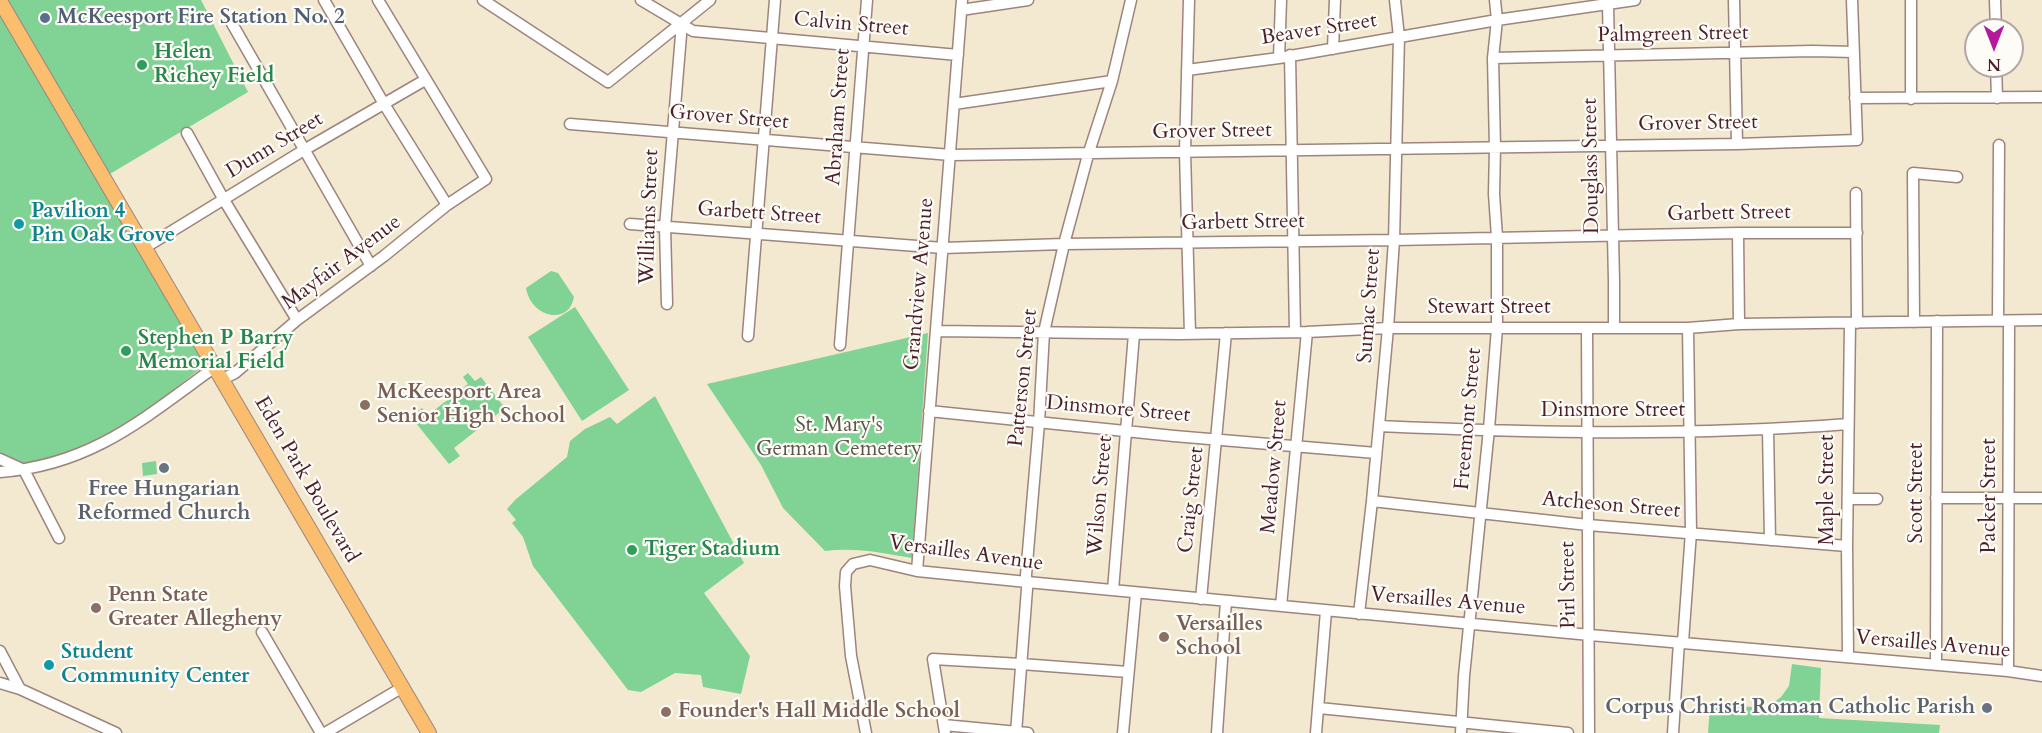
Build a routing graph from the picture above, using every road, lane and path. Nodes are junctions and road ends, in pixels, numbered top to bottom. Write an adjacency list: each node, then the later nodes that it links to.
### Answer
1 (324, 0): 46 (street)
2 (378, 0): 39 (street)
3 (483, 0): 26 (street)
4 (641, 0): 26 (street, Calvin Street)
5 (710, 0): 26 (street)
6 (775, 0): 27 (street)
7 (867, 0): 29 (street, Abraham Street)
8 (1028, 0): 22 (street)
9 (1131, 0): 40 (street, Patterson Street)
10 (1188, 0): 37 (street)
11 (1281, 0): 35 (street)
12 (1335, 0): 30 (street)
13 (1395, 0): 28 (street, Sumac Street)
14 (1495, 0): 25 (street, Freemont Street)
15 (1635, 0): 21 (street, Beaver Street)
16 (1734, 0): 32 (street)
17 (1852, 0): 31 (street)
18 (1911, 0): 44 (street)
19 (1995, 0): 23 (street)
20 (0, 1): 78 (main road, Eden Park Boulevard)
21 (1601, 3): 25 (street, Beaver Street); 34 (street, Douglass Street)
22 (962, 5): 33 (street, Grandview Avenue)
23 (1996, 18)
24 (230, 20): 57 (street)
25 (1497, 20): 28 (street, Beaver Street); 36 (street, Freemont Street)
26 (682, 23): 27 (street, Calvin Street); 49 (street, Williams Street)
27 (772, 37): 29 (street, Calvin Street); 50 (street)
28 (1399, 37): 30 (street, Beaver Street); 56 (street, Sumac Street)
29 (864, 45): 33 (street, Calvin Street); 54 (street, Abraham Street)
30 (1333, 49): 35 (street, Beaver Street)
31 (1854, 52): 32 (street, Palmgreen Street); 42 (street)
32 (1734, 53): 34 (street, Palmgreen Street); 51 (street)
33 (958, 55): 45 (street, Grandview Avenue)
34 (1609, 56): 36 (street, Palmgreen Street); 52 (street, Douglass Street)
35 (1285, 57): 37 (street, Beaver Street); 58 (street)
36 (1493, 58): 55 (street, Freemont Street)
37 (1187, 70): 59 (street)
38 (1996, 78): 43 (street)
39 (425, 80): 46 (street, Dunn Street); 65 (street, Mayfair Avenue)
40 (1112, 81): 45 (street); 60 (street, Patterson Street)
41 (2042, 97): 43 (street)
42 (1856, 98): 44 (street); 51 (street, Grover Street)
43 (1997, 98): 44 (street)
44 (1911, 99)
45 (954, 104): 61 (street, Grandview Avenue)
46 (384, 105): 57 (street, Dunn Street); 65 (street)
47 (570, 124): 49 (street, Grover Street)
48 (187, 133): 64 (street)
49 (674, 134): 50 (street, Grover Street); 67 (street, Williams Street)
50 (764, 141): 54 (street, Grover Street); 70 (street)
51 (1737, 144): 52 (street, Grover Street)
52 (1610, 145): 55 (street, Grover Street); 71 (street, Douglass Street)
53 (1999, 145): 83 (street, Packer Street)
54 (856, 147): 61 (street, Grover Street); 74 (street, Abraham Street)
55 (1496, 148): 56 (street, Grover Street); 72 (street, Freemont Street)
56 (1395, 149): 58 (street, Grover Street); 73 (street, Sumac Street)
57 (304, 150): 64 (street, Dunn Street); 80 (street)
58 (1293, 150): 59 (street, Grover Street); 75 (street)
59 (1185, 152): 60 (street, Grover Street); 76 (street)
60 (1088, 154): 61 (street, Grover Street); 77 (street, Patterson Street)
61 (951, 155): 79 (street, Grandview Avenue)
62 (1957, 177): 86 (street)
63 (1856, 193): 68 (street, Maple Street)
64 (224, 200): 78 (street, Dunn Street); 82 (street)
65 (447, 205): 80 (street, Mayfair Avenue)
66 (630, 224): 67 (street, Garbett Street)
67 (665, 226): 70 (street, Garbett Street); 81 (street, Williams Street)
68 (1857, 232): 69 (street, Garbett Street); 87 (street, Maple Street)
69 (1738, 233): 71 (street, Garbett Street); 88 (street)
70 (757, 234): 74 (street, Garbett Street); 101 (street)
71 (1612, 236): 72 (street, Garbett Street); 92 (street, Douglass Street)
72 (1497, 237): 73 (street, Garbett Street); 90 (street, Freemont Street)
73 (1394, 240): 75 (street, Garbett Street); 89 (street, Sumac Street)
74 (849, 241): 79 (street, Garbett Street); 102 (street, Abraham Street)
75 (1293, 241): 76 (street, Garbett Street); 96 (street)
76 (1188, 243): 77 (street, Garbett Street); 100 (street)
77 (1064, 244): 79 (street, Garbett Street); 95 (street, Patterson Street)
78 (146, 247): 103 (main road, Eden Park Boulevard)
79 (943, 248): 94 (street, Grandview Avenue)
80 (371, 266): 82 (street, Mayfair Avenue)
81 (667, 304)
82 (297, 320): 104 (street, Mayfair Avenue)
83 (2004, 320): 84 (street, Stewart Street); 85 (street, Stewart Street); 121 (street, Packer Street)
84 (2042, 320)
85 (1936, 321): 86 (street, Stewart Street); 120 (street, Scott Street)
86 (1914, 322): 87 (street, Stewart Street)
87 (1853, 323): 88 (street, Stewart Street); 107 (street, Maple Street)
88 (1739, 324): 93 (street, Stewart Street)
89 (1388, 328): 90 (street, Stewart Street); 97 (street, Stewart Street); 108 (street, Sumac Street)
90 (1497, 328): 91 (street, Stewart Street); 109 (street, Freemont Street)
91 (1587, 328): 92 (street, Stewart Street); 113 (street, Pirl Street)
92 (1614, 328): 93 (street, Stewart Street)
93 (1688, 328): 111 (street)
94 (936, 331): 95 (street, Stewart Street); 105 (street, Grandview Avenue)
95 (1044, 332): 99 (street, Stewart Street); 106 (street, Patterson Street)
96 (1295, 332): 97 (street, Stewart Street); 98 (street, Stewart Street)
97 (1307, 332): 115 (street, Meadow Street)
98 (1226, 333): 100 (street, Stewart Street); 114 (street, Craig Street)
99 (1134, 334): 100 (street, Stewart Street); 112 (street, Wilson Street)
100 (1190, 334)
101 (748, 336)
102 (840, 345)
103 (215, 367): 104 (main road, Eden Park Boulevard); 118 (street)
104 (223, 379): 153 (main road, Eden Park Boulevard)
105 (929, 411): 106 (street, Dinsmore Street); 132 (street, Grandview Avenue)
106 (1039, 423): 112 (street, Dinsmore Street); 133 (street, Patterson Street)
107 (1848, 424): 110 (street, Dinsmore Street); 123 (street, Maple Street)
108 (1379, 426): 109 (street, Dinsmore Street); 116 (street, Sumac Street)
109 (1489, 429): 113 (street, Dinsmore Street); 126 (street, Freemont Street)
110 (1768, 429): 111 (street, Dinsmore Street); 130 (street)
111 (1689, 430): 113 (street, Dinsmore Street); 128 (street)
112 (1127, 431): 114 (street, Dinsmore Street); 134 (street, Wilson Street)
113 (1588, 432): 127 (street, Pirl Street)
114 (1217, 439): 115 (street, Dinsmore Street); 136 (street, Craig Street)
115 (1296, 445): 116 (street, Dinsmore Street); 138 (street, Meadow Street)
116 (1376, 453): 125 (street, Sumac Street)
117 (0, 459): 118 (street)
118 (24, 470): 119 (street); 129 (street)
119 (0, 472)
120 (1936, 498): 121 (street); 148 (street, Scott Street)
121 (2010, 498): 122 (street); 149 (street, Packer Street)
122 (2042, 498)
123 (1849, 500): 124 (street); 131 (street, Maple Street)
124 (1877, 500)
125 (1372, 501): 126 (street, Atcheson Street); 140 (street, Sumac Street)
126 (1479, 514): 127 (street, Atcheson Street); 141 (street, Freemont Street)
127 (1588, 525): 128 (street, Atcheson Street); 143 (street, Pirl Street)
128 (1691, 532): 130 (street, Atcheson Street); 144 (street)
129 (59, 538)
130 (1770, 540): 131 (street, Atcheson Street)
131 (1847, 546): 146 (street, Maple Street)
132 (917, 571): 133 (street, Versailles Avenue); 161 (street, Versailles Avenue)
133 (1027, 582): 134 (street, Versailles Avenue); 147 (street, Patterson Street)
134 (1113, 590): 135 (street, Versailles Avenue)
135 (1136, 593): 136 (street, Versailles Avenue); 150 (street)
136 (1202, 599): 137 (street, Versailles Avenue)
137 (1226, 601): 138 (street, Versailles Avenue); 165 (street)
138 (1281, 606): 139 (street, Versailles Avenue)
139 (1326, 611): 140 (street, Versailles Avenue); 155 (street)
140 (1359, 614): 141 (street, Versailles Avenue)
141 (1469, 624): 143 (street, Versailles Avenue); 156 (street, Freemont Street)
142 (262, 632): 159 (street)
143 (1590, 635): 144 (street, Versailles Avenue); 168 (street, Pirl Street)
144 (1681, 642): 146 (street, Versailles Avenue); 169 (street)
145 (0, 651): 154 (street)
146 (1848, 657): 148 (street, Versailles Avenue)
147 (1021, 664): 150 (street); 157 (street); 162 (street, Patterson Street)
148 (1936, 664): 149 (street, Versailles Avenue)
149 (2008, 671): 151 (street, Versailles Avenue)
150 (1128, 672): 164 (street)
151 (2042, 676)
152 (0, 682): 154 (street)
153 (403, 687): 159 (street); 160 (main road, Eden Park Boulevard)
154 (20, 689): 158 (street)
155 (1319, 708): 156 (street); 166 (street)
156 (1461, 728): 167 (street)
157 (944, 729): 162 (street)
158 (116, 733)
159 (323, 733)
160 (429, 733)
161 (866, 733)
162 (1016, 733): 163 (street)
163 (1028, 733)
164 (1123, 733)
165 (1217, 733)
166 (1316, 733)
167 (1568, 733)
168 (1589, 733)
169 (1673, 733)

